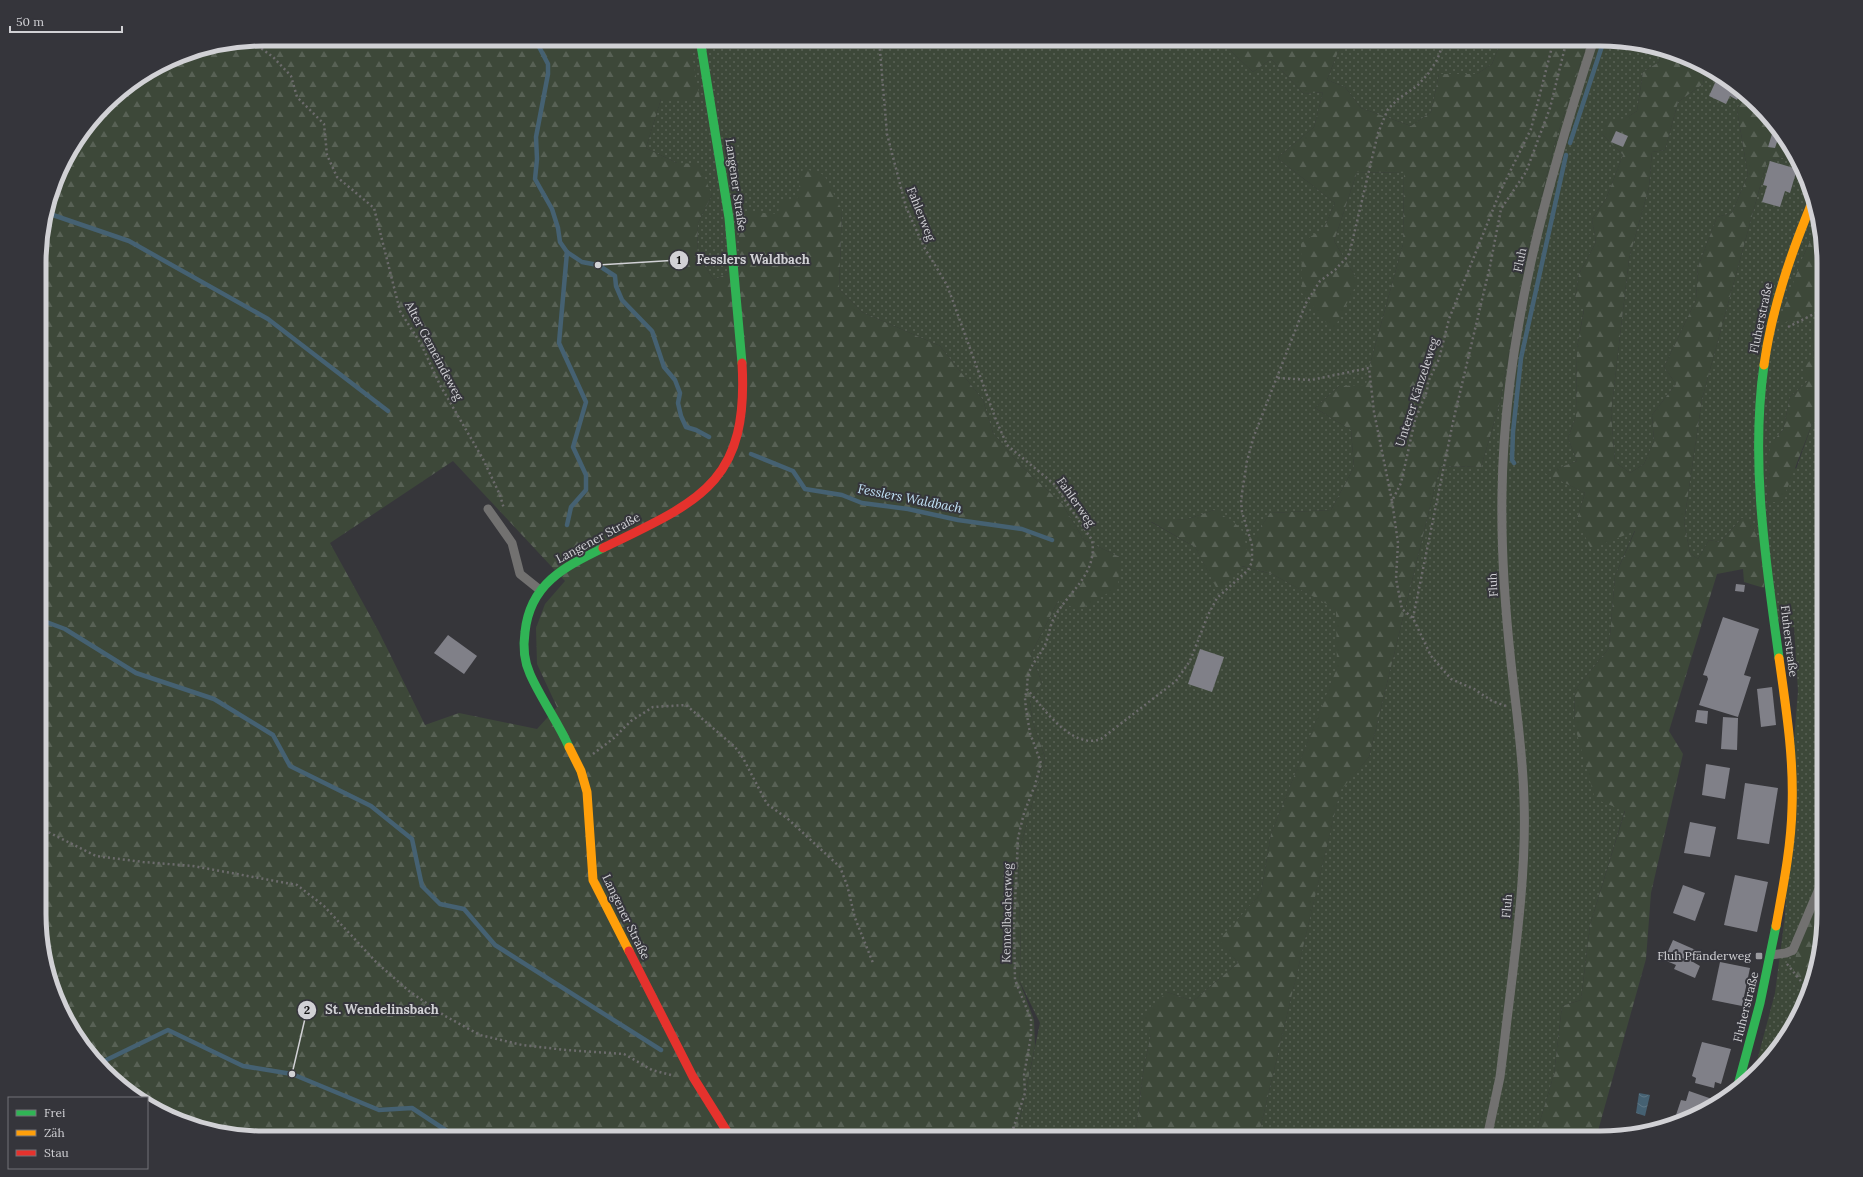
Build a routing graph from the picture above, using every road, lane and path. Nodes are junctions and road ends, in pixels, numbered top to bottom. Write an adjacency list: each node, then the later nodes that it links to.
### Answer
1 (258, 46): 14 (path, Alter Gemeindeweg)
2 (701, 46): 15 (main road, Langener Straße)
3 (880, 46): 17 (path, Fahlerweg)
4 (1442, 46): 11 (path)
5 (1552, 46): 12 (path, Unterer Känzeleweg)
6 (1565, 46): 16 (path)
7 (1592, 46): 18 (lane, Fluh)
8 (1810, 208): 10 (main road, Fluherstraße)
9 (1817, 313): 10 (path)
10 (1769, 333): 22 (main road, Fluherstraße)
11 (1278, 378): 12 (path); 17 (path)
12 (1392, 501): 16 (path)
13 (488, 509): 15 (lane)
14 (506, 515)
15 (540, 590): 19 (main road, Langener Straße)
16 (1413, 618): 18 (path)
17 (1027, 689): 28 (path, Kennelbacherweg)
18 (1516, 707): 29 (lane, Fluh)
19 (575, 756): 23 (path); 27 (main road, Langener Straße)
20 (46, 832): 25 (path)
21 (1817, 893): 22 (lane)
22 (1771, 955): 24 (path); 26 (main road, Fluherstraße)
23 (873, 963)
24 (1804, 986)
25 (674, 1076)
26 (1739, 1080)
27 (727, 1131)
28 (1012, 1131)
29 (1488, 1131)

